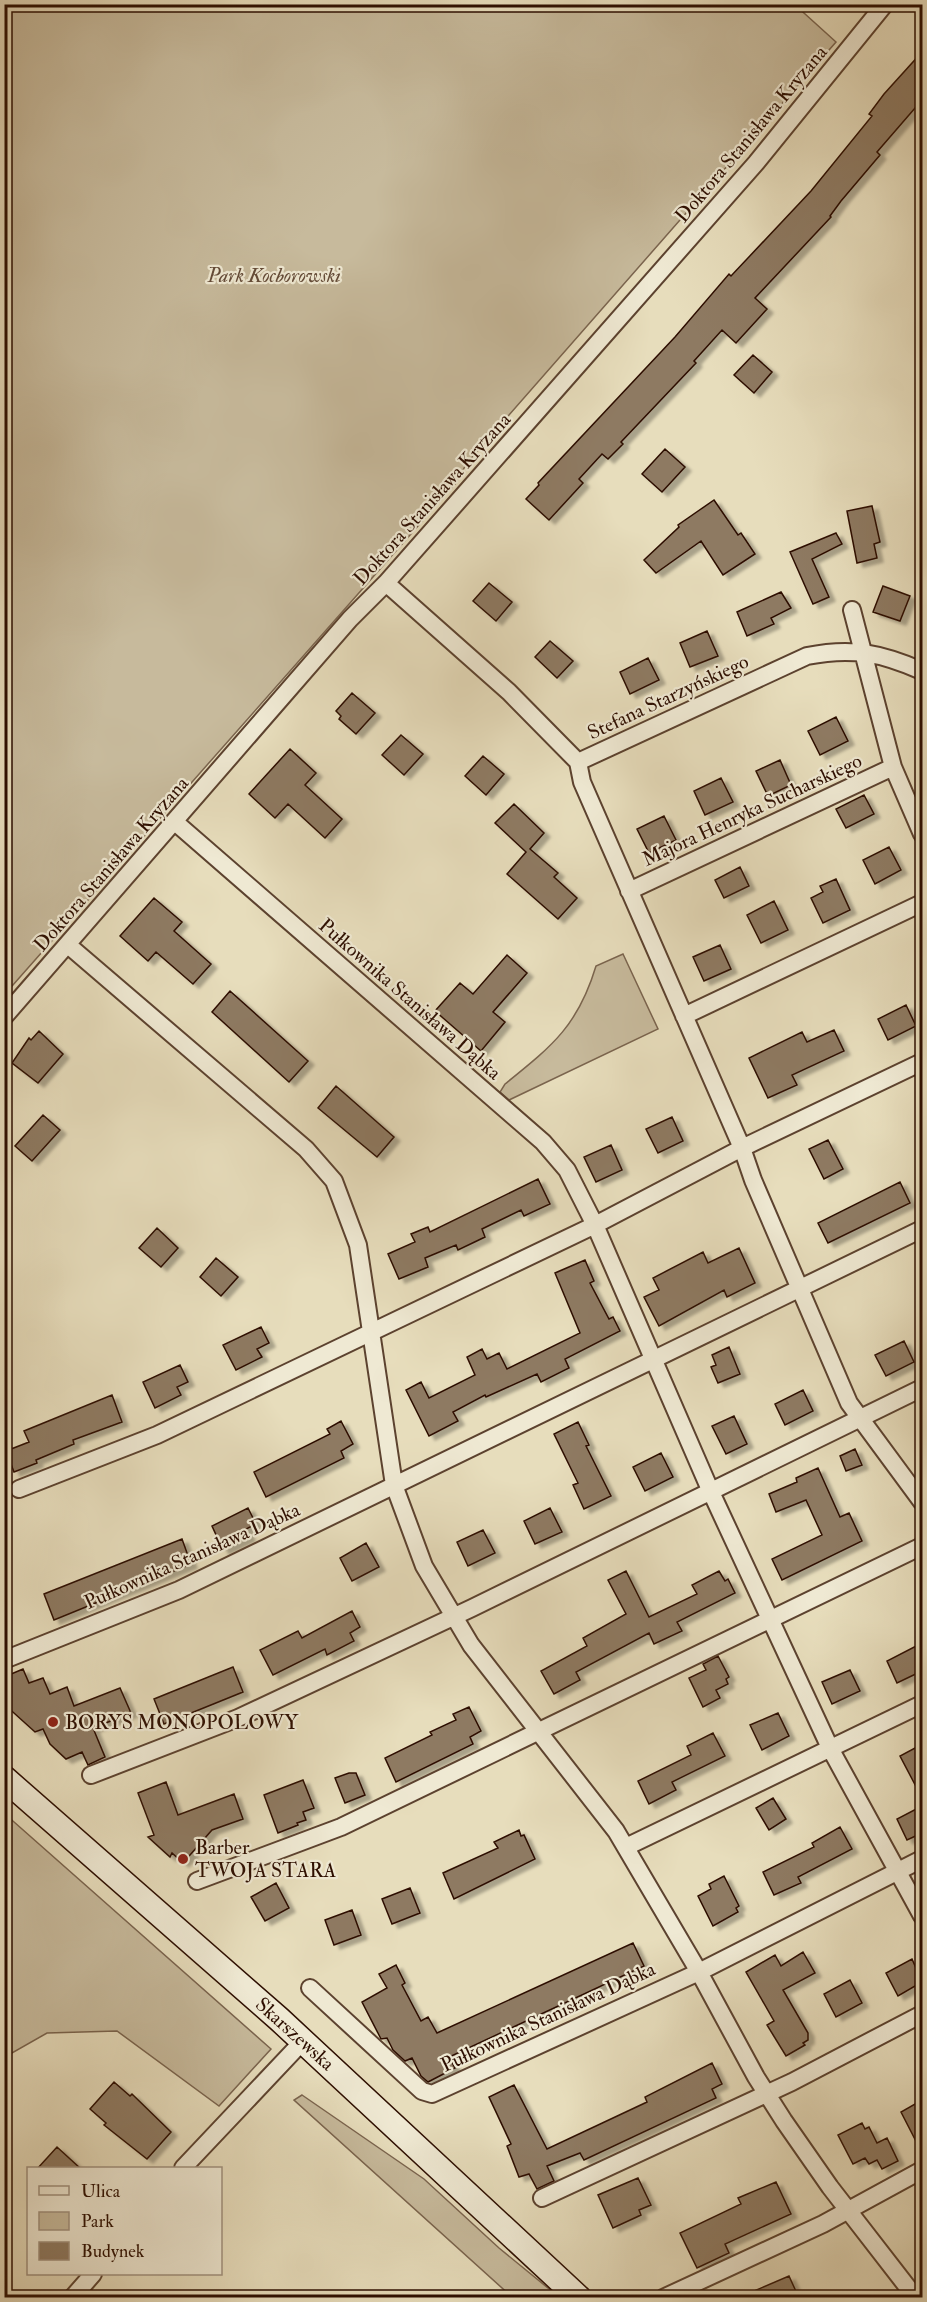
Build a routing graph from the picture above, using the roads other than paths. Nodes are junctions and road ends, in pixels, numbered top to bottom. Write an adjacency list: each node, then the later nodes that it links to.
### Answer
1 (885, 4): 2 (street, Doktora Stanisława Kryzana)
2 (386, 584): 6 (street, Stefana Starzyńskiego); 8 (street, Doktora Stanisława Kryzana)
3 (852, 610): 4 (street)
4 (864, 651): 5 (street, Stefana Starzyńskiego); 6 (street, Stefana Starzyńskiego); 7 (street)
5 (922, 671)
6 (578, 762): 10 (street, Majora Henryka Sucharskiego)
7 (893, 767): 9 (street); 10 (street, Majora Henryka Sucharskiego)
8 (175, 822): 12 (street, Doktora Stanisława Kryzana); 17 (street, Pułkownika Stanisława Dąbka)
9 (922, 834)
10 (629, 891): 13 (street, Majora Henryka Sucharskiego)
11 (922, 903): 13 (street)
12 (68, 945): 14 (street, Doktora Stanisława Kryzana); 20 (street)
13 (684, 1016): 16 (street, Majora Henryka Sucharskiego)
14 (4, 1017)
15 (922, 1062): 16 (street)
16 (742, 1148): 17 (street); 19 (street, Majora Henryka Sucharskiego)
17 (595, 1225): 20 (street); 21 (street, Pułkownika Stanisława Dąbka)
18 (922, 1229): 19 (street)
19 (799, 1289): 21 (street); 23 (street, Majora Henryka Sucharskiego)
20 (371, 1330): 24 (street); 25 (street)
21 (654, 1358): 24 (street, Pułkownika Stanisława Dąbka); 26 (street, Pułkownika Stanisława Dąbka)
22 (922, 1388): 23 (street)
23 (859, 1418): 26 (street); 27 (street, Majora Henryka Sucharskiego)
24 (394, 1485): 29 (street); 31 (street, Pułkownika Stanisława Dąbka)
25 (19, 1489)
26 (711, 1492): 29 (street); 30 (street, Pułkownika Stanisława Dąbka)
27 (922, 1502)
28 (922, 1546): 30 (street)
29 (453, 1616): 33 (street); 35 (street)
30 (771, 1619): 33 (street); 34 (street, Pułkownika Stanisława Dąbka)
31 (4, 1660)
32 (922, 1704): 34 (street)
33 (540, 1731): 37 (street); 40 (street)
34 (831, 1750): 37 (street); 39 (street, Pułkownika Stanisława Dąbka)
35 (91, 1775)
36 (4, 1778): 45 (main road, Skarszewska)
37 (626, 1847): 42 (street)
38 (922, 1859): 39 (street)
39 (897, 1871): 41 (street, Pułkownika Stanisława Dąbka); 42 (street, Pułkownika Stanisława Dąbka)
40 (197, 1881)
41 (922, 1916)
42 (699, 1972): 43 (street, Pułkownika Stanisława Dąbka); 46 (street)
43 (310, 1988)
44 (922, 2014): 46 (street)
45 (303, 2041): 47 (street); 53 (main road, Skarszewska)
46 (767, 2094): 49 (street); 50 (street)
47 (185, 2167)
48 (922, 2170): 50 (street)
49 (542, 2198)
50 (847, 2209): 54 (street); 55 (street)
51 (92, 2275): 52 (street)
52 (72, 2298)
53 (579, 2298)
54 (663, 2298)
55 (916, 2298)

